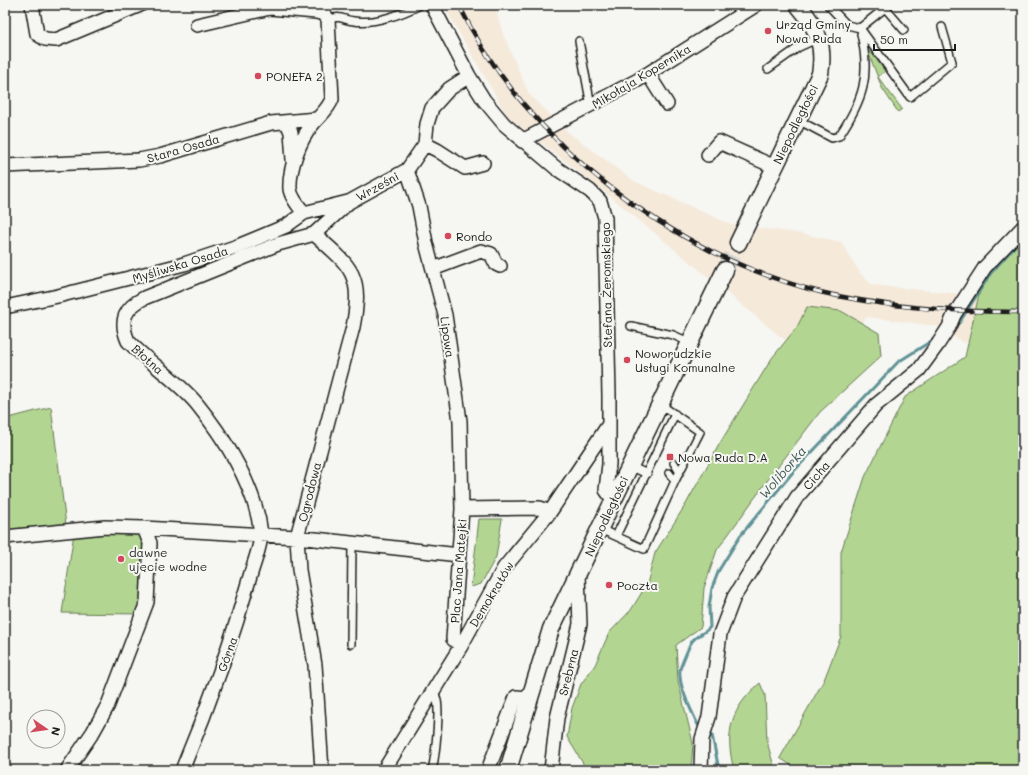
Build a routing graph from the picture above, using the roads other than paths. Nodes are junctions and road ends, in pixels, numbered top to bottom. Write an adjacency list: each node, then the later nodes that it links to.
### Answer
1 (32, 5): 2 (street)
2 (140, 5)
3 (420, 5): 8 (lane)
4 (432, 5): 17 (street, Stefana Żeromskiego)
5 (756, 5): 16 (street, Mikołaja Kopernika)
6 (798, 5): 13 (street, Niepodległości)
7 (828, 5): 11 (lane)
8 (328, 19): 9 (street); 20 (street)
9 (197, 25)
10 (942, 27): 11 (lane)
11 (860, 28): 12 (lane); 21 (lane)
12 (904, 30)
13 (819, 38): 15 (lane); 21 (street, Niepodległości)
14 (578, 41): 19 (lane)
15 (768, 69)
16 (648, 74): 18 (street); 19 (street, Mikołaja Kopernika)
17 (469, 76): 23 (street, Stefana Żeromskiego); 24 (street, Wrześni)
18 (667, 104)
19 (592, 106): 23 (street, Mikołaja Kopernika)
20 (317, 119): 22 (street, Stara Osada); 28 (street)
21 (798, 120): 29 (street, Niepodległości)
22 (287, 122): 27 (street, Stara Osada); 28 (street)
23 (522, 141): 44 (street, Stefana Żeromskiego)
24 (425, 144): 26 (street); 30 (street, Wrześni)
25 (708, 155): 29 (street)
26 (483, 163)
27 (5, 166)
28 (294, 166): 32 (street)
29 (775, 167): 35 (street, Niepodległości)
30 (407, 170): 31 (street, Wrześni); 37 (street, Lipowa)
31 (349, 202): 32 (street, Myśliwska Osada); 34 (street, Wrześni)
32 (304, 213): 39 (street, Myśliwska Osada)
33 (1023, 227): 77 (street, Cicha)
34 (314, 234): 58 (street, Błotna); 61 (street, Ogrodowa)
35 (738, 243)
36 (500, 266): 37 (street)
37 (433, 268): 54 (street, Lipowa)
38 (725, 270): 41 (street, Niepodległości)
39 (5, 306)
40 (631, 326): 41 (lane)
41 (689, 342): 42 (street, Niepodległości)
42 (660, 404): 43 (lane); 48 (street, Niepodległości)
43 (675, 414): 46 (lane); 51 (lane)
44 (609, 424): 53 (street, Stefana Żeromskiego); 55 (street, Demokratów)
45 (679, 453): 46 (lane)
46 (684, 461): 49 (lane)
47 (674, 463): 49 (lane)
48 (630, 466): 51 (lane); 53 (street, Niepodległości)
49 (679, 471): 52 (lane)
50 (669, 472): 52 (lane)
51 (647, 474): 59 (lane)
52 (674, 481): 59 (lane)
53 (614, 501): 57 (street, Niepodległości)
54 (462, 509): 55 (street, Plac Jana Matejki); 63 (street, Plac Jana Matejki)
55 (550, 512): 66 (street, Demokratów)
56 (144, 528): 58 (street); 60 (street); 69 (street)
57 (600, 529): 59 (lane); 64 (street, Niepodległości)
58 (262, 534): 61 (street); 70 (street, Górna)
59 (616, 536)
60 (5, 537)
61 (298, 537): 62 (street); 71 (street, Ogrodowa)
62 (352, 543): 63 (street); 65 (lane)
63 (459, 554): 66 (street, Plac Jana Matejki)
64 (578, 575): 68 (street, Niepodległości); 76 (street, Srebrna)
65 (351, 644)
66 (460, 646): 67 (street, Demokratów)
67 (432, 693): 72 (street, Demokratów); 73 (lane)
68 (530, 698): 74 (street); 75 (street, Niepodległości)
69 (67, 770)
70 (182, 770)
71 (322, 770)
72 (384, 770)
73 (432, 770)
74 (488, 770)
75 (508, 770)
76 (551, 770)
77 (701, 770)

